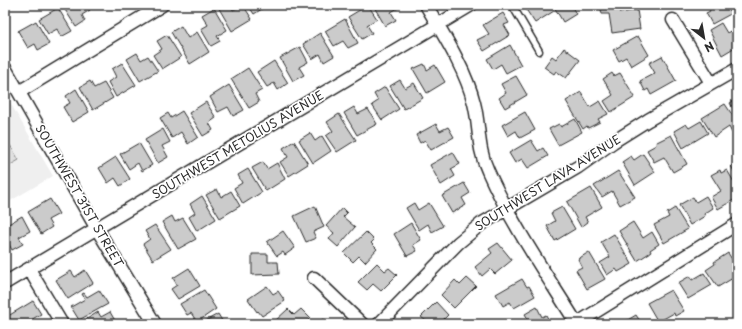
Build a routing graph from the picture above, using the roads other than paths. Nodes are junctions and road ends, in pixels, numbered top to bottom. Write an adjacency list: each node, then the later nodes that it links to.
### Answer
1 (162, 5): 11 (street)
2 (426, 5): 6 (street)
3 (471, 5): 6 (street, SOUTHWEST METOLIUS AVENUE)
4 (512, 5): 7 (lane)
5 (673, 20): 10 (street)
6 (438, 25): 12 (street); 14 (street, SOUTHWEST METOLIUS AVENUE)
7 (539, 51)
8 (5, 68): 11 (street, SOUTHWEST 31ST STREET)
9 (737, 69): 10 (street, SOUTHWEST LAVA AVENUE)
10 (711, 83): 12 (street, SOUTHWEST LAVA AVENUE)
11 (19, 92): 14 (street, SOUTHWEST 31ST STREET)
12 (506, 208): 21 (street, SOUTHWEST LAVA AVENUE); 22 (street)
13 (737, 224): 22 (street)
14 (97, 229): 15 (street, SOUTHWEST METOLIUS AVENUE); 19 (street, SOUTHWEST 31ST STREET)
15 (29, 269): 17 (street, SOUTHWEST METOLIUS AVENUE); 18 (street)
16 (314, 278): 20 (street)
17 (5, 283)
18 (62, 324)
19 (155, 324)
20 (362, 324)
21 (378, 324)
22 (576, 324)

